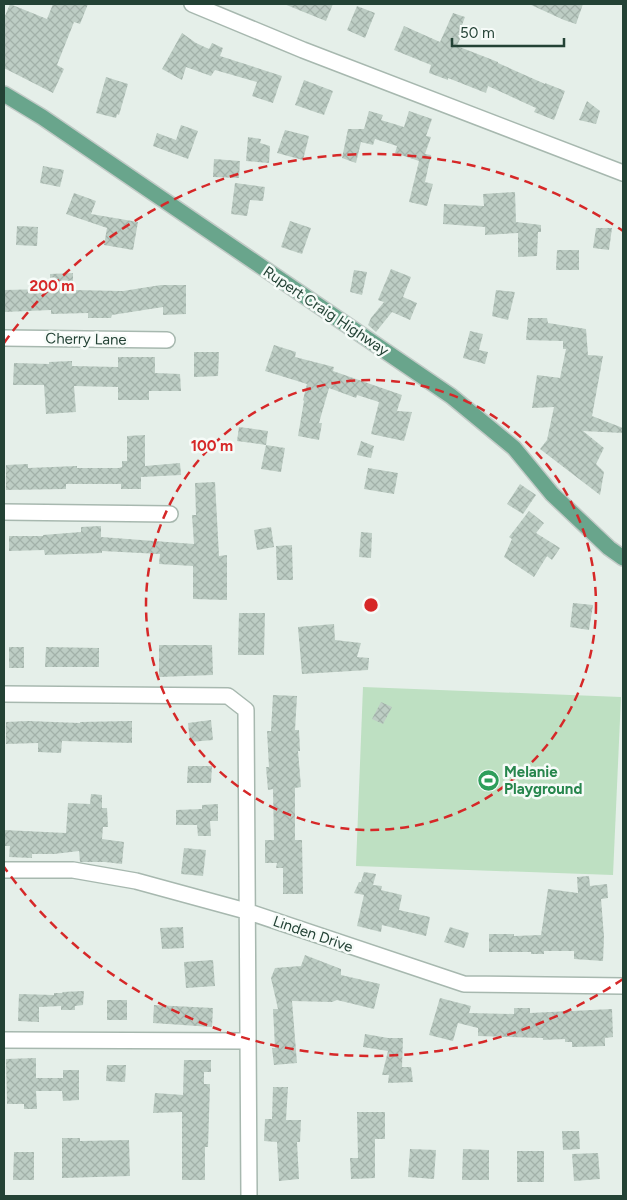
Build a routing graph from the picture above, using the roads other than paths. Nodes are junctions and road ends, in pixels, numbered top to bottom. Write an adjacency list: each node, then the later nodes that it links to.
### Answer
1 (192, 4): 3 (street)
2 (4, 94): 8 (main road, Rupert Craig Highway)
3 (623, 173)
4 (4, 338): 5 (street, Cherry Lane)
5 (167, 340)
6 (4, 512): 7 (street)
7 (170, 514)
8 (623, 558)
9 (4, 694): 11 (street)
10 (4, 870): 11 (street, Linden Drive)
11 (246, 911): 12 (street, Linden Drive); 14 (street)
12 (623, 986)
13 (4, 1040): 14 (street)
14 (247, 1041): 15 (street)
15 (249, 1196)

